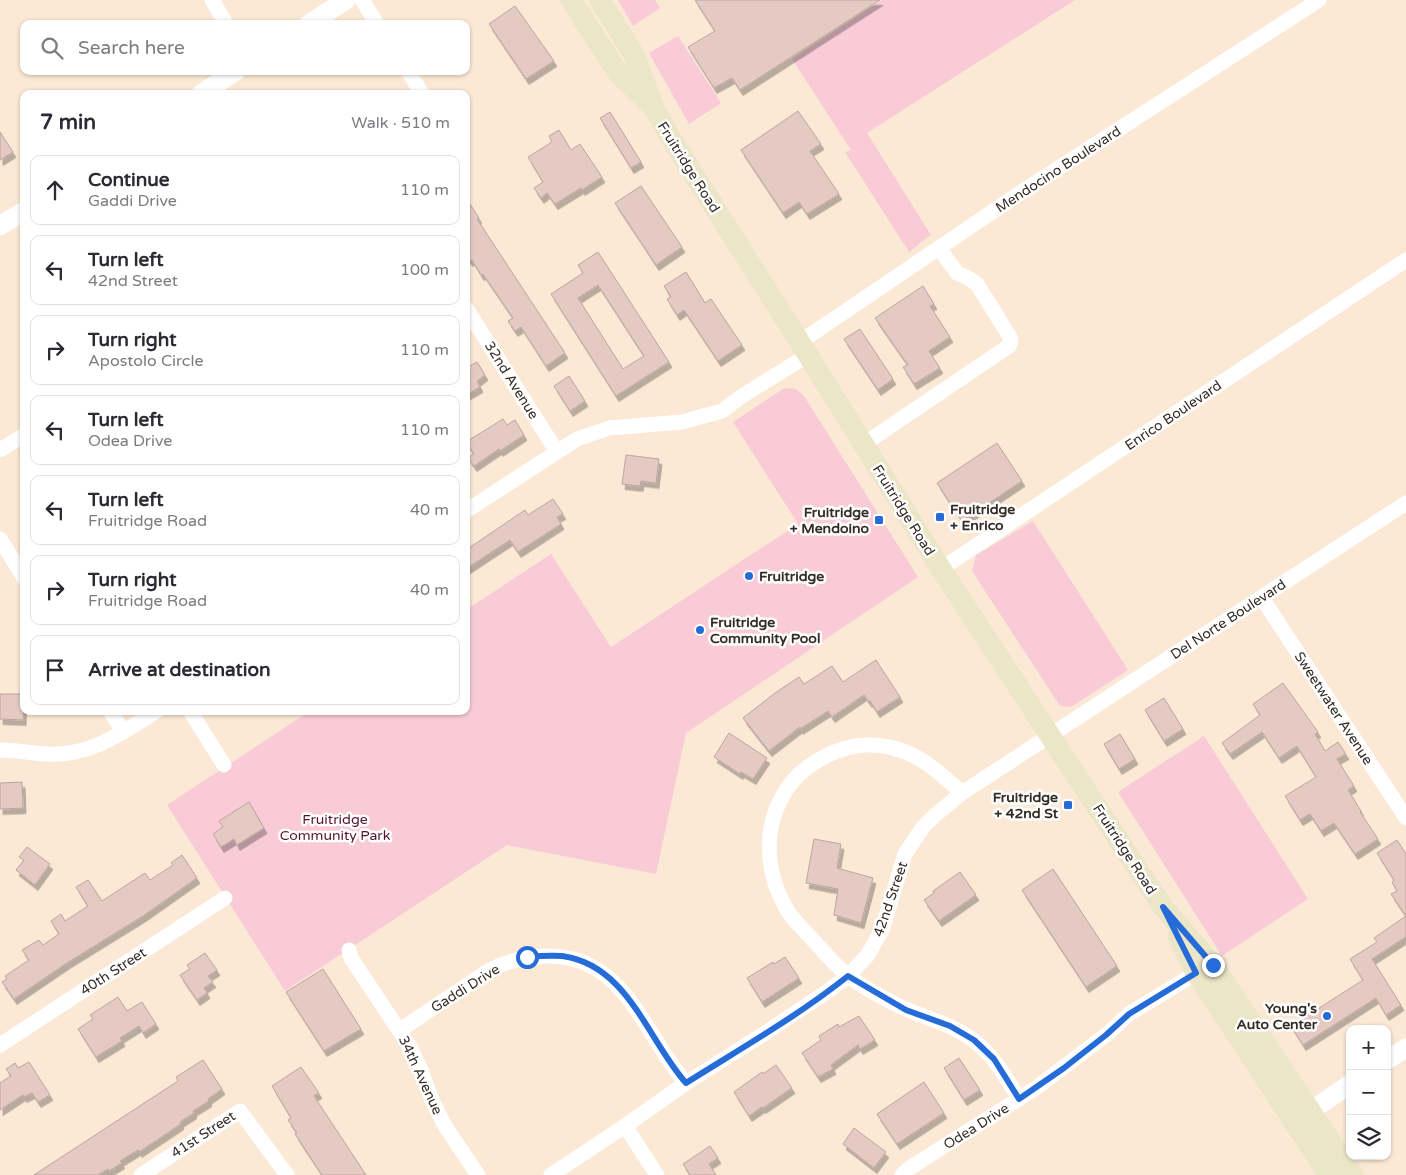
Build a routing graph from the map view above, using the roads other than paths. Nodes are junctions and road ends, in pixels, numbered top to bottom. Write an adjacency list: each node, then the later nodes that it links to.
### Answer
1 (212, 0): 7 (street)
2 (346, 0): 8 (street)
3 (362, 0): 9 (street)
4 (572, 0): 14 (main road, Fruitridge Road)
5 (600, 0): 14 (main road, Fruitridge Road)
6 (1319, 0): 17 (street, Mendocino Boulevard)
7 (224, 20)
8 (315, 20)
9 (374, 20)
10 (230, 75): 12 (street)
11 (410, 75): 13 (street)
12 (208, 90)
13 (420, 90)
14 (654, 108): 20 (main road, Fruitridge Road)
15 (20, 214): 16 (street)
16 (0, 226)
17 (939, 248): 20 (street, Mendocino Boulevard); 22 (street)
18 (1406, 260): 28 (street, Enrico Boulevard)
19 (471, 324): 24 (street, 32nd Avenue)
20 (804, 348): 22 (main road, Fruitridge Road); 24 (street, Mendocino Boulevard)
21 (20, 437): 23 (street)
22 (864, 444): 28 (main road, Fruitridge Road)
23 (0, 450)
24 (557, 452): 26 (street, Mendocino Boulevard)
25 (1406, 503): 30 (street, Del Norte Boulevard)
26 (470, 508)
27 (0, 539): 29 (street)
28 (941, 569): 35 (main road, Fruitridge Road)
29 (20, 572)
30 (1262, 598): 35 (street, Del Norte Boulevard); 39 (street, Sweetwater Avenue)
31 (113, 715): 34 (street)
32 (151, 715): 34 (street)
33 (193, 715): 37 (street)
34 (124, 732): 36 (street)
35 (1051, 735): 38 (street, 42nd Street); 41 (main road, Fruitridge Road)
36 (0, 750)
37 (224, 765)
38 (962, 793): 44 (street, 42nd Street); 44 (street)
39 (1406, 818)
40 (225, 898): 46 (street, 40th Street)
41 (1163, 907): 43 (main road, Fruitridge Road); 52 (main road, Fruitridge Road)
42 (349, 950): 45 (street, 34th Avenue)
43 (1196, 973): 51 (street, Odea Drive); 52 (main road, Fruitridge Road)
44 (848, 976): 49 (street, 42nd Street); 51 (street)
45 (400, 1030): 49 (street, Gaddi Drive); 56 (street, 34th Avenue)
46 (0, 1045)
47 (1406, 1048): 48 (street)
48 (1391, 1057)
49 (686, 1083): 53 (street, 42nd Street)
50 (1346, 1087): 52 (street)
51 (1019, 1099): 59 (street, Odea Drive)
52 (1303, 1117): 60 (main road, Fruitridge Road); 61 (main road, Fruitridge Road)
53 (625, 1126): 57 (street, 42nd Street); 58 (street)
54 (141, 1175): 55 (street, 41st Street)
55 (287, 1175)
56 (478, 1175)
57 (551, 1175)
58 (657, 1175)
59 (902, 1175)
60 (1329, 1175)
61 (1354, 1175)

